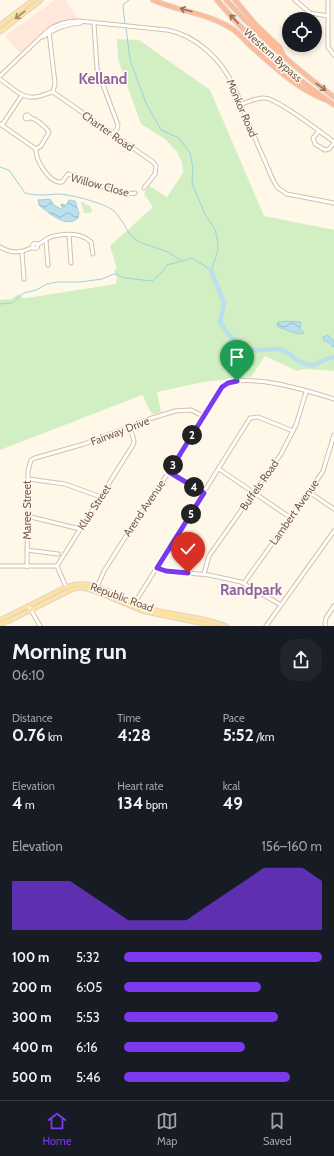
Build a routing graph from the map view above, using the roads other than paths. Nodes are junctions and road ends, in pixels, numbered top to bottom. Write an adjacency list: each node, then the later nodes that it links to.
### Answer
1 (33, 0): 12 (main road)
2 (41, 0): 13 (main road, one-way to 13)
3 (154, 0): 22 (highway, one-way to 3)
4 (217, 0): 22 (highway, Western Bypass, one-way to 4)
5 (226, 0): 17 (highway, Western Bypass)
6 (235, 0): 17 (highway)
7 (295, 0): 9 (street)
8 (328, 0): 9 (street)
9 (328, 16): 16 (street)
10 (87, 23): 11 (street, Monkor Road); 14 (street, Monkor Road); 15 (street, Monkor Road)
11 (94, 24): 23 (street, Monkor Road); 28 (street)
12 (0, 25)
13 (0, 32)
14 (49, 32): 15 (street, Monkor Road); 19 (street)
15 (39, 39): 18 (street, Monkor Road)
16 (334, 55)
17 (284, 56): 21 (highway, Western Bypass, one-way to 21)
18 (0, 77): 20 (street)
19 (53, 92): 20 (street); 28 (street, Charter Road)
20 (22, 95): 26 (street)
21 (334, 97)
22 (326, 100): 24 (highway, Western Bypass)
23 (241, 104): 27 (street); 33 (street, Monkor Road)
24 (334, 105)
25 (29, 117): 30 (street)
26 (1, 124): 30 (street)
27 (319, 131): 29 (street); 29 (street)
28 (113, 134): 31 (street, Charter Road)
29 (334, 142)
30 (36, 149): 32 (street, Willow Close)
31 (144, 188)
32 (135, 193)
33 (334, 203)
34 (70, 235): 35 (street); 38 (street); 39 (street)
35 (46, 240): 37 (street); 40 (street)
36 (0, 248): 37 (street)
37 (22, 252): 41 (street)
38 (93, 254)
39 (71, 263)
40 (48, 265)
41 (24, 279)
42 (306, 392): 43 (street, Arend Avenue); 44 (street, Arend Avenue); 46 (street, Buffels Road)
43 (334, 399)
44 (203, 416): 45 (street, Fairway Drive); 50 (street, Arend Avenue)
45 (130, 427): 48 (street, Fairway Drive); 55 (street, Klub Street)
46 (293, 431): 49 (street); 54 (street, Buffels Road)
47 (334, 435): 52 (street, Lambert Avenue)
48 (35, 458): 51 (street, Maree Street)
49 (218, 469): 53 (street); 54 (street)
50 (169, 472): 53 (street); 70 (street, Arend Avenue)
51 (28, 479): 55 (street); 57 (street, Maree Street)
52 (309, 492): 56 (street); 58 (street, Lambert Avenue)
53 (204, 493): 66 (street)
54 (254, 493): 58 (street); 67 (street, Buffels Road)
55 (101, 497): 59 (street, Klub Street)
56 (334, 509)
57 (27, 516): 59 (street); 61 (street, Maree Street)
58 (291, 518): 68 (street, Lambert Avenue)
59 (80, 529): 64 (street, Klub Street)
60 (334, 531): 72 (street)
61 (27, 550): 62 (street); 65 (street, Maree Street)
62 (58, 554)
63 (0, 566): 65 (street)
64 (57, 566): 65 (street); 69 (street)
65 (27, 567)
66 (157, 568): 67 (street); 71 (street)
67 (204, 574): 68 (street)
68 (244, 583): 72 (street)
69 (66, 587): 70 (main road, Republic Road); 74 (main road, Republic Road)
70 (97, 587): 71 (main road, Republic Road)
71 (134, 604): 78 (main road, Republic Road)
72 (281, 605): 79 (street)
73 (334, 606): 80 (street)
74 (30, 608): 75 (main road, Republic Road); 76 (street); 77 (main road, Republic Road)
75 (1, 624)
76 (40, 626)
77 (214, 626)
78 (226, 626)
79 (266, 626)
80 (326, 626)

